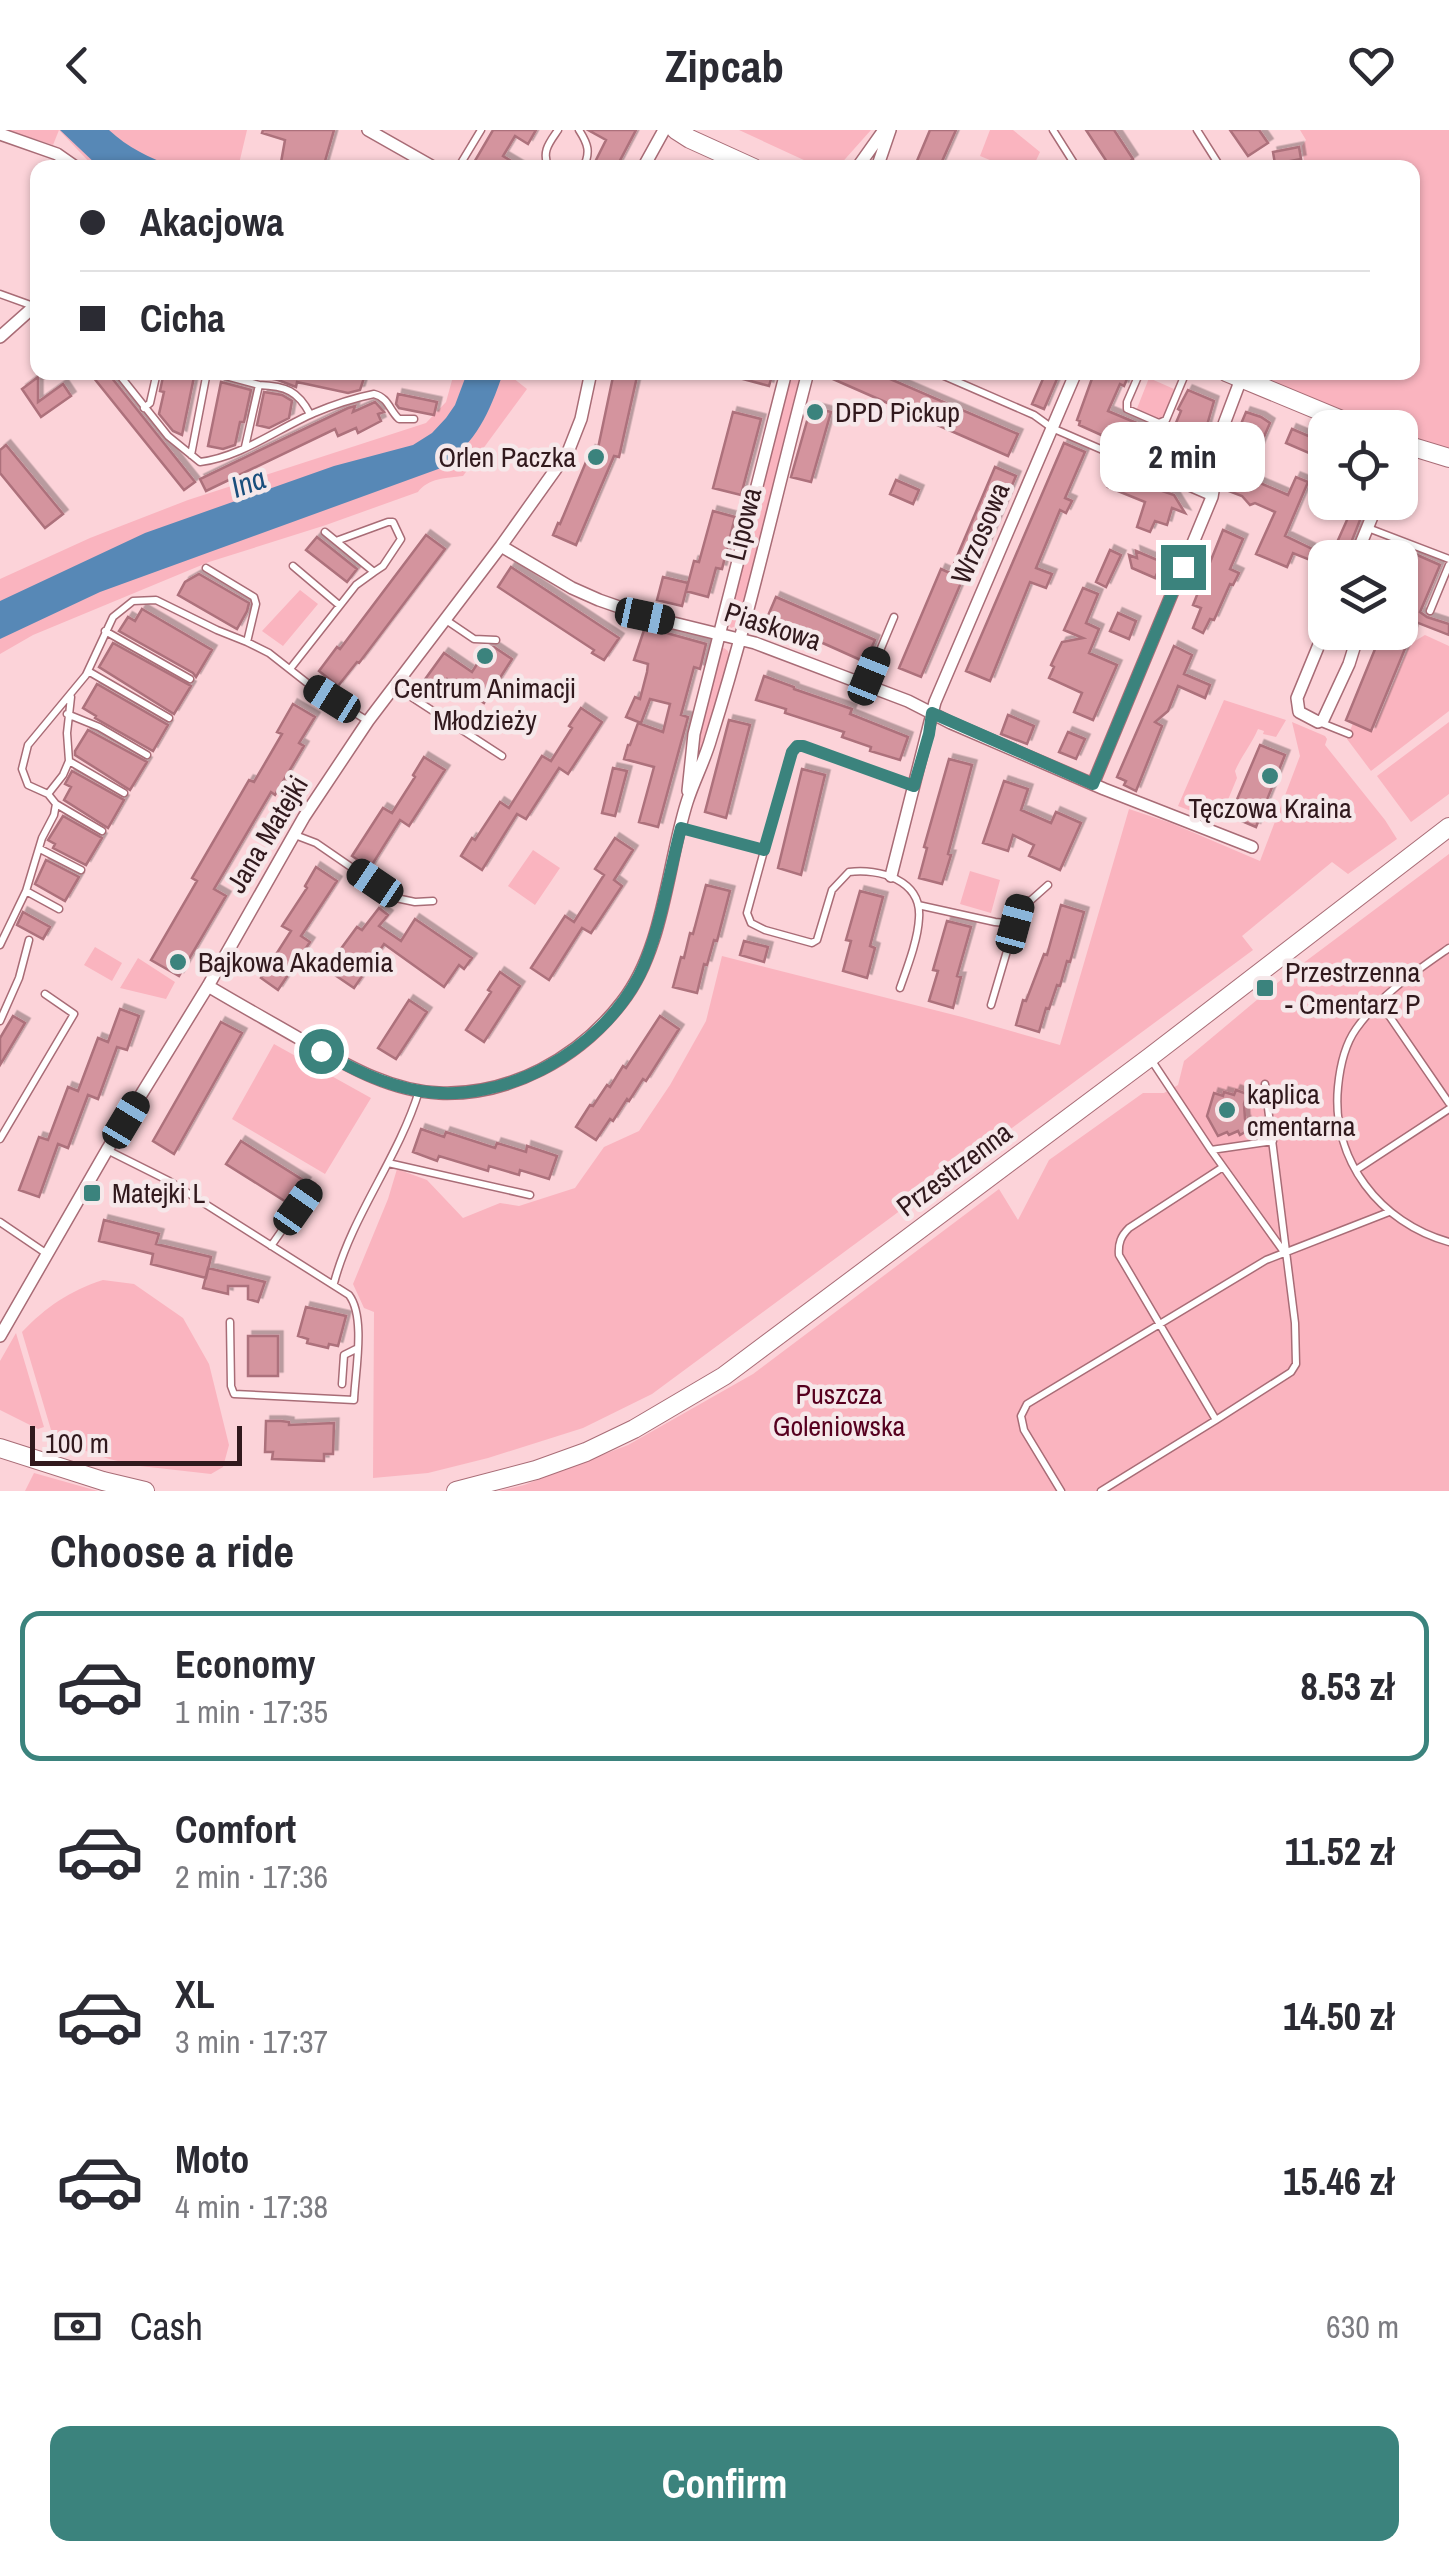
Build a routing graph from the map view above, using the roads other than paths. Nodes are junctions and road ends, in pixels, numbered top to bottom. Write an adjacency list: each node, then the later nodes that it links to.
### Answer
1 (368, 130): 12 (street)
2 (481, 130): 13 (lane)
3 (558, 130): 14 (lane)
4 (579, 130): 15 (lane)
5 (664, 130): 16 (street)
6 (676, 130): 17 (street)
7 (887, 130): 18 (street); 19 (street)
8 (1052, 130): 20 (lane)
9 (1196, 130): 21 (lane)
10 (0, 134): 11 (street)
11 (66, 160)
12 (422, 160)
13 (463, 160)
14 (546, 160)
15 (586, 160)
16 (647, 160)
17 (736, 160)
18 (863, 160)
19 (879, 160)
20 (1072, 160)
21 (1216, 160)
22 (0, 294): 23 (lane)
23 (30, 303)
24 (30, 311): 25 (street)
25 (0, 337)
26 (123, 380): 40 (lane)
27 (155, 380): 40 (lane)
28 (207, 380): 47 (lane)
29 (240, 380): 39 (lane)
30 (589, 380): 55 (street, Jana Matejki)
31 (784, 380): 65 (street, Lipowa)
32 (806, 380): 66 (street, Lipowa)
33 (953, 380): 44 (lane)
34 (1073, 380): 44 (street, Wrzosowa)
35 (1137, 380): 36 (lane)
36 (1183, 380)
37 (1233, 380): 49 (street)
38 (1244, 380): 41 (street)
39 (260, 385): 42 (lane); 45 (lane)
40 (144, 408): 47 (lane)
41 (1317, 410)
42 (310, 414): 43 (lane); 45 (lane)
43 (414, 419)
44 (1052, 428): 49 (lane); 77 (street, Wrzosowa)
45 (245, 447): 47 (lane)
46 (1418, 450): 48 (street)
47 (191, 456)
48 (1449, 458)
49 (1212, 497): 86 (street)
50 (1370, 520): 51 (street)
51 (1367, 528): 53 (street); 56 (lane)
52 (325, 532): 54 (lane)
53 (1363, 540)
54 (336, 541): 59 (lane); 59 (lane)
55 (501, 546): 63 (street, Jana Matejki); 65 (street, Piaskowa)
56 (1449, 562): 61 (lane)
57 (293, 566): 60 (lane)
58 (206, 568): 68 (lane)
59 (374, 572): 60 (lane)
60 (339, 605): 71 (lane)
61 (1430, 611)
62 (894, 617): 74 (lane)
63 (446, 620): 67 (lane); 75 (street, Jana Matejki)
64 (105, 631): 68 (lane); 72 (lane); 73 (lane)
65 (718, 633): 66 (street, Piaskowa); 90 (street, Lipowa)
66 (739, 638): 74 (street, Piaskowa); 90 (street, Lipowa)
67 (496, 640)
68 (246, 642): 71 (lane)
69 (1317, 650): 81 (street)
70 (1352, 650): 81 (street)
71 (290, 669): 80 (lane)
72 (88, 671): 76 (lane); 79 (lane)
73 (190, 679)
74 (865, 685): 77 (street, Piaskowa)
75 (395, 686): 80 (street, Jana Matejki); 84 (lane)
76 (71, 696): 78 (lane); 89 (lane)
77 (932, 713): 86 (street, Piaskowa); 87 (street, Wrzosowa)
78 (68, 714): 83 (lane); 85 (lane)
79 (169, 718)
80 (368, 721): 95 (street, Jana Matejki)
81 (1318, 722): 82 (lane)
82 (1348, 734)
83 (147, 755)
84 (502, 756)
85 (69, 761): 88 (lane); 89 (lane)
86 (1093, 784): 96 (street, Piaskowa)
87 (914, 786): 98 (lane); 100 (street, Wrzosowa)
88 (124, 793)
89 (48, 794): 91 (lane)
90 (687, 802): 93 (street, Lipowa)
91 (56, 804): 94 (lane); 97 (lane)
92 (1449, 827): 116 (street, Przestrzenna)
93 (681, 828): 98 (lane); 118 (street, Lipowa)
94 (102, 831)
95 (294, 834): 103 (lane); 110 (street, Jana Matejki)
96 (1252, 846)
97 (40, 849): 99 (lane); 102 (lane)
98 (764, 850): 100 (lane)
99 (81, 870)
100 (892, 876): 104 (lane)
101 (1048, 885): 106 (lane)
102 (26, 890): 105 (lane); 108 (lane)
103 (433, 901)
104 (918, 905): 106 (lane); 111 (lane)
105 (59, 909)
106 (1015, 924): 114 (lane)
107 (29, 940): 115 (lane)
108 (0, 945)
109 (1449, 948): 113 (lane)
110 (208, 986): 118 (street, Lipowa); 122 (street, Jana Matejki)
111 (900, 988)
112 (45, 994): 120 (lane)
113 (1379, 1001): 119 (lane); 126 (lane)
114 (991, 1005)
115 (0, 1021)
116 (1150, 1057): 123 (lane); 146 (street, Przestrzenna)
117 (1264, 1084): 121 (lane)
118 (419, 1091): 124 (lane)
119 (1449, 1106): 126 (lane)
120 (0, 1139)
121 (1273, 1142): 123 (lane); 133 (lane)
122 (108, 1150): 132 (lane); 134 (street, Jana Matejki)
123 (1211, 1150): 125 (lane)
124 (388, 1163): 128 (lane); 135 (lane)
125 (1223, 1167): 133 (lane); 137 (lane)
126 (1356, 1170): 129 (lane)
127 (312, 1186): 132 (lane)
128 (530, 1195)
129 (1389, 1212): 131 (lane); 133 (lane)
130 (0, 1222): 134 (lane)
131 (1449, 1242)
132 (271, 1246): 135 (lane)
133 (1285, 1253): 137 (lane); 141 (lane)
134 (48, 1255): 138 (street, Jana Matejki)
135 (334, 1284): 139 (lane)
136 (230, 1322): 139 (lane)
137 (1159, 1323): 141 (lane); 147 (lane)
138 (0, 1336)
139 (356, 1349): 140 (lane)
140 (342, 1384)
141 (1216, 1420): 148 (lane)
142 (0, 1438): 144 (street)
143 (0, 1448): 144 (street)
144 (50, 1464): 145 (street)
145 (145, 1491)
146 (456, 1491)
147 (1060, 1491)
148 (1100, 1491)

